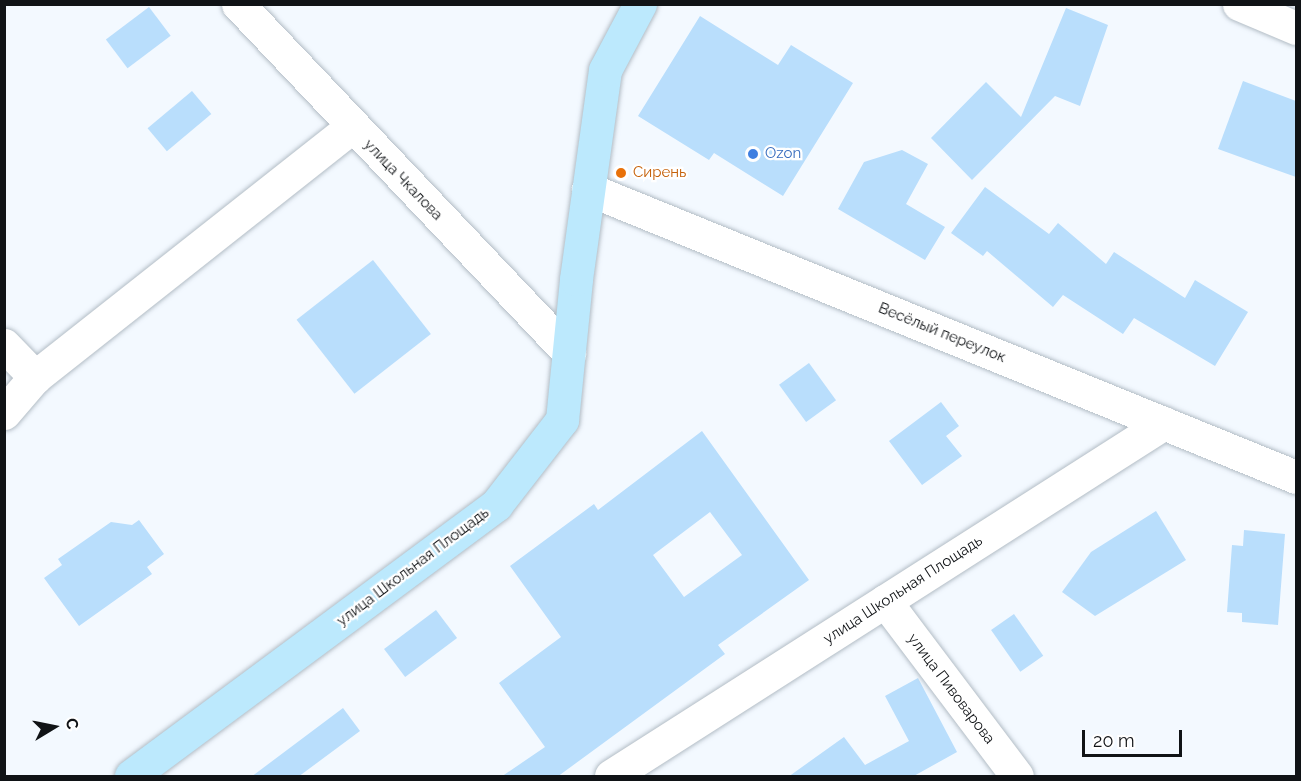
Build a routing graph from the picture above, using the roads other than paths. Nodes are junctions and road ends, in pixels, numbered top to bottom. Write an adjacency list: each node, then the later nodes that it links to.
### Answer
1 (238, 4): 5 (street, улица Чкалова)
2 (640, 4): 6 (main road, улица Школьная Площадь)
3 (1239, 4): 4 (street)
4 (1296, 28)
5 (352, 127): 8 (street, улица Чкалова); 9 (street)
6 (588, 189): 8 (main road, улица Школьная Площадь); 11 (street, Весёлый переулок)
7 (4, 345): 9 (street)
8 (569, 353): 14 (main road, улица Школьная Площадь)
9 (35, 377): 10 (street)
10 (4, 413)
11 (1164, 423): 12 (street, Весёлый переулок); 13 (street, улица Школьная Площадь)
12 (1296, 477)
13 (885, 601): 15 (street, улица Школьная Площадь); 16 (street, улица Пивоварова)
14 (131, 777)
15 (611, 777)
16 (1017, 777)

